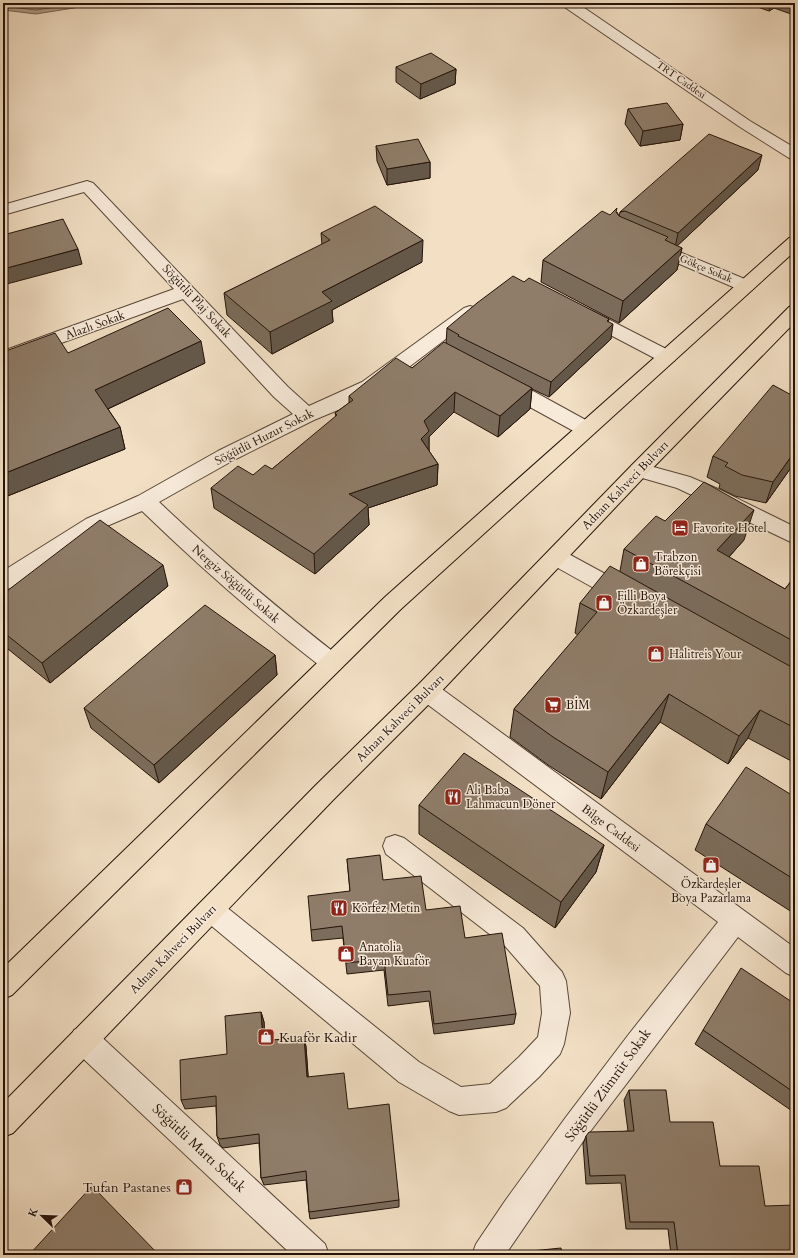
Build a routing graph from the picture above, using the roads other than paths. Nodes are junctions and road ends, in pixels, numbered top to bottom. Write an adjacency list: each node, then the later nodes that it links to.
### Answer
1 (568, 3): 2 (street, TRT Caddesi)
2 (795, 155)
3 (3, 210): 7 (street, Söğütlü Plaj Sokak)
4 (637, 239): 6 (street, Gökçe Sokak)
5 (795, 242): 6 (highway)
6 (746, 286): 13 (highway)
7 (187, 291): 14 (street, Alazlı Sokak); 16 (street, Söğütlü Plaj Sokak)
8 (484, 302): 11 (street, Söğütlü Huzur Sokak)
9 (571, 307): 13 (street)
10 (795, 312): 18 (highway, Adnan Kahveci Bulvarı)
11 (426, 345): 12 (street); 16 (street, Söğütlü Huzur Sokak)
12 (446, 355)
13 (667, 357): 17 (highway)
14 (3, 358)
15 (492, 378): 17 (street)
16 (307, 415): 19 (street, Söğütlü Huzur Sokak)
17 (586, 429): 24 (highway)
18 (639, 470): 20 (street); 21 (highway, Adnan Kahveci Bulvarı)
19 (145, 501): 22 (street, Söğütlü Huzur Sokak); 24 (street, Nergiz Söğütlü Sokak)
20 (795, 536)
21 (556, 556): 23 (street); 25 (highway, Adnan Kahveci Bulvarı)
22 (3, 582)
23 (644, 606)
24 (332, 663): 30 (highway)
25 (427, 691): 27 (highway, Adnan Kahveci Bulvarı); 28 (street, Bilge Caddesi)
26 (395, 846): 27 (street)
27 (211, 910): 31 (highway, Adnan Kahveci Bulvarı)
28 (735, 920): 29 (street, Bilge Caddesi); 34 (street, Söğütlü Zümrüt Sokak)
29 (795, 964)
30 (3, 986)
31 (84, 1040): 32 (highway, Adnan Kahveci Bulvarı); 33 (street, Söğütlü Martı Sokak)
32 (3, 1123)
33 (314, 1255)
34 (487, 1255)

